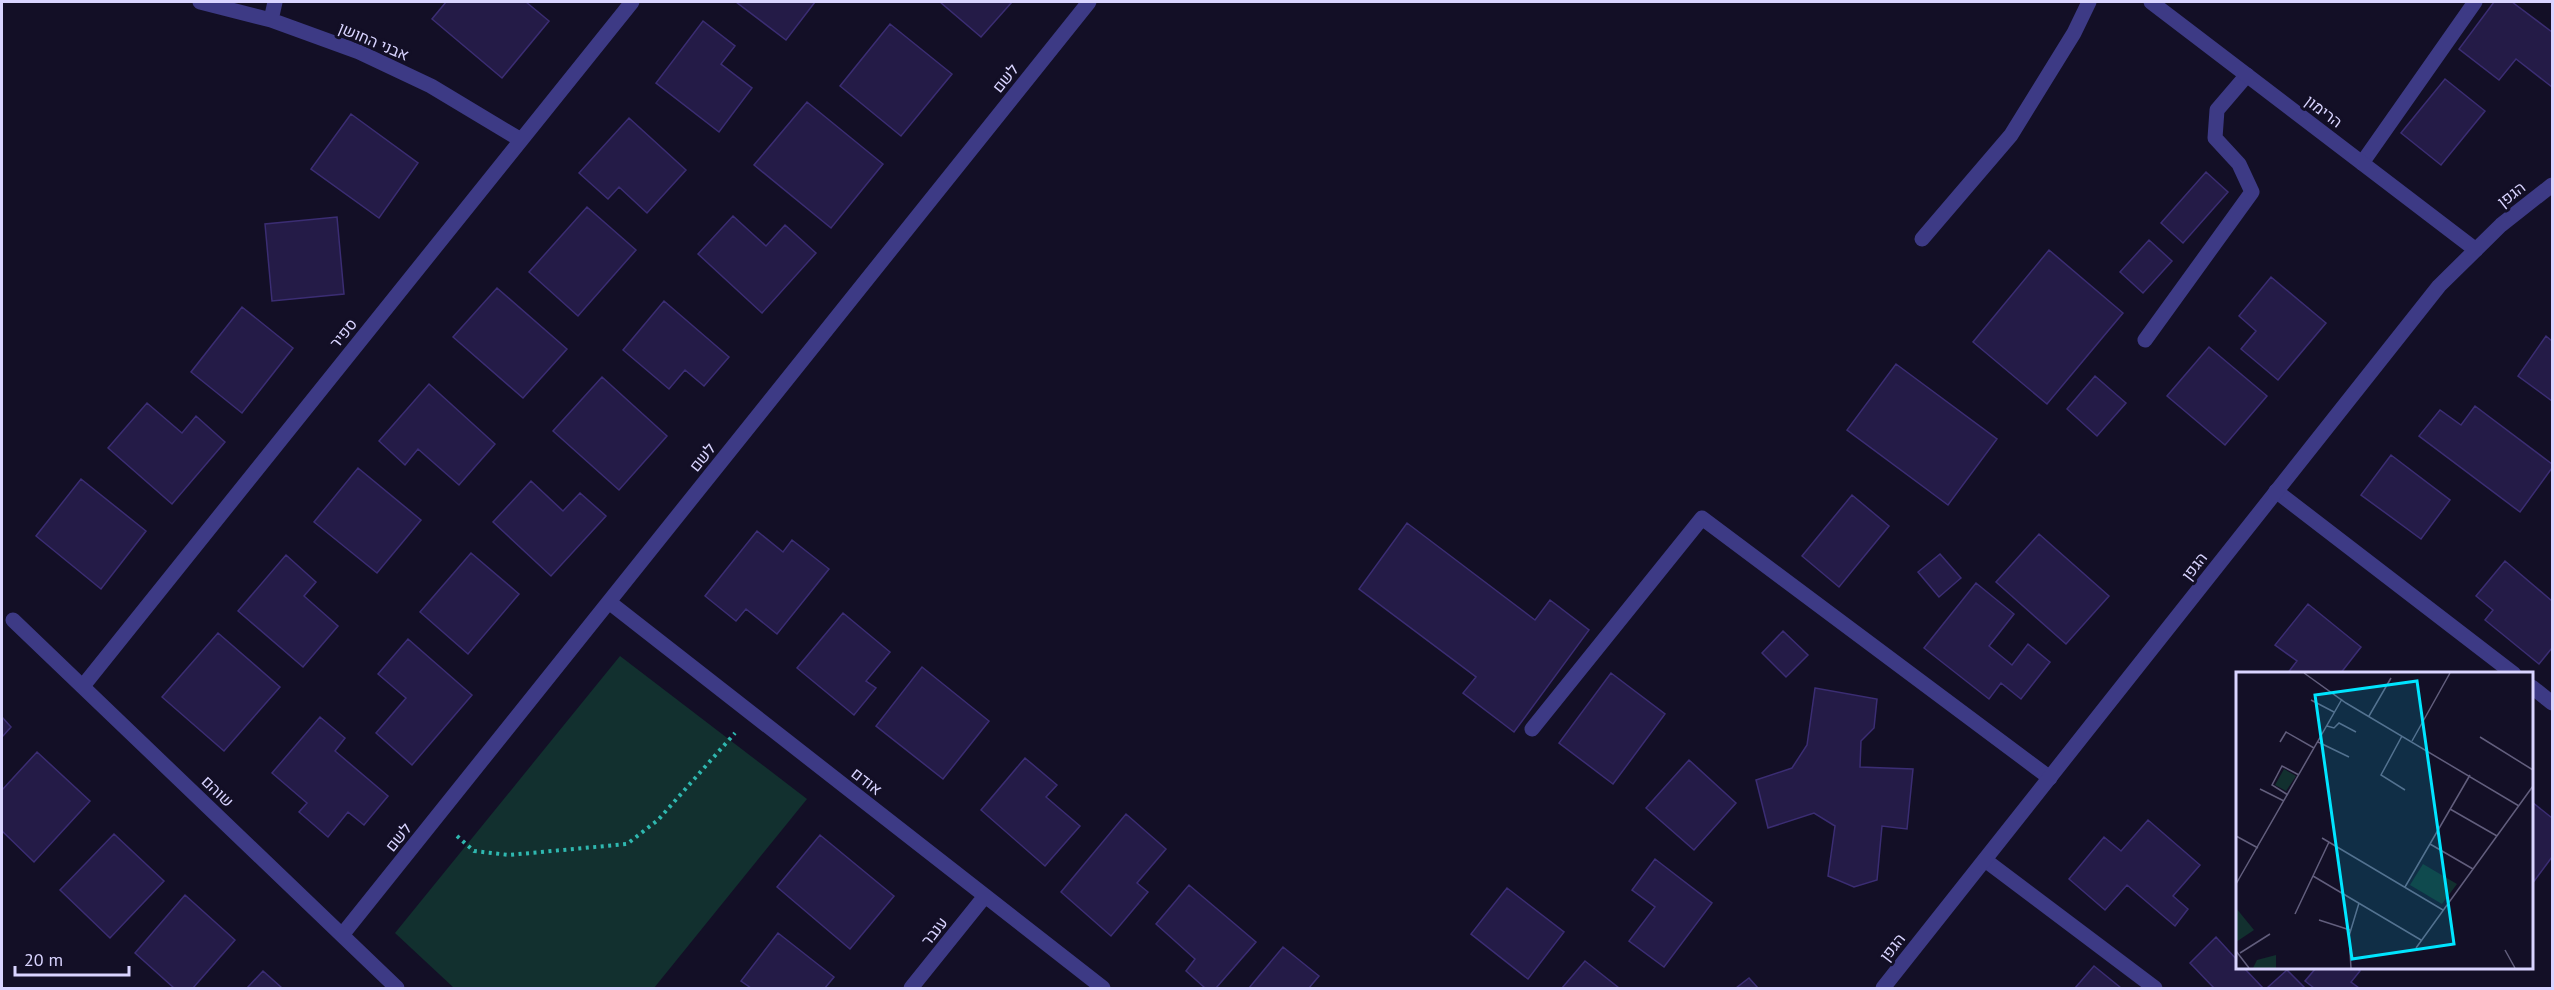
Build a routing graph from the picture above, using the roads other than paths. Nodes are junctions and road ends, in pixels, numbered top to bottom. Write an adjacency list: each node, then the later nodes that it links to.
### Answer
1 (200, 2): 8 (street, אבני החושן)
2 (275, 2): 8 (street)
3 (632, 2): 10 (street, ספיר)
4 (1089, 2): 17 (street, לשם)
5 (2089, 2): 13 (street)
6 (2151, 2): 9 (street, הרימון)
7 (2475, 2): 11 (street)
8 (271, 20): 10 (street, אבני החושן)
9 (2247, 75): 11 (street, הרימון); 15 (street)
10 (521, 140): 20 (street, ספיר)
11 (2362, 163): 14 (street, הרימון)
12 (2553, 185): 14 (street, הגפן)
13 (1922, 238)
14 (2476, 250): 16 (street, הגפן)
15 (2145, 340)
16 (2276, 491): 19 (street); 24 (street, הגפן)
17 (609, 602): 26 (street, אודם); 27 (street, לשם)
18 (14, 620): 20 (street, שוהם)
19 (2511, 672)
20 (83, 686): 27 (street, שוהם)
21 (2533, 688): 22 (street)
22 (2553, 703)
23 (1532, 729): 24 (street)
24 (2050, 777): 25 (street, הגפן)
25 (1985, 860): 31 (street, הגפן); 32 (street)
26 (985, 896): 29 (street, ענבר); 30 (street, אודם)
27 (342, 935): 28 (street, שוהם)
28 (397, 988)
29 (911, 988)
30 (1103, 988)
31 (1883, 988)
32 (2155, 988)

